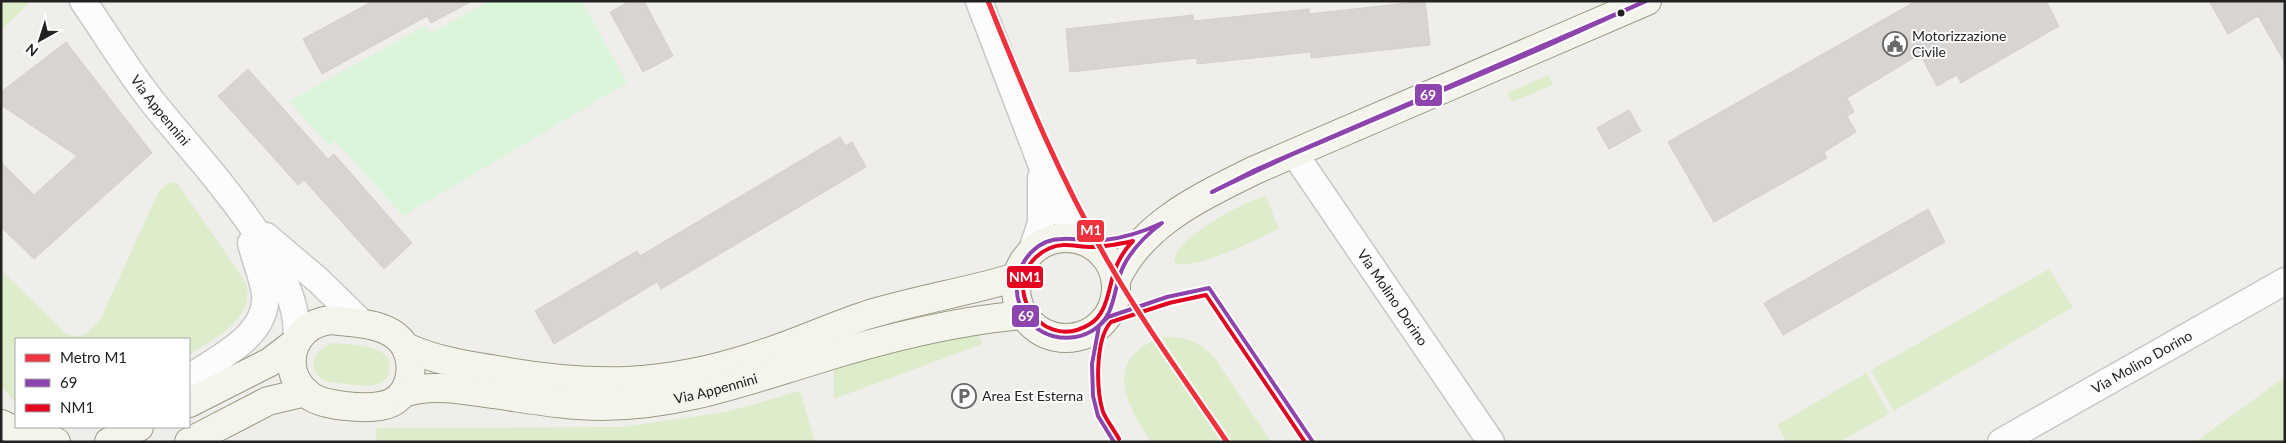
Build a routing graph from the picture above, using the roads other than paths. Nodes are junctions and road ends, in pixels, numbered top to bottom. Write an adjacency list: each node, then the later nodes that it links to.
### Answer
1 (83, 1): 6 (street, Via Appennini)
2 (979, 1): 5 (street)
3 (1647, 1): 4 (street)
4 (1294, 153): 7 (street); 28 (street, Via Molino Dorino)
5 (1040, 162): 8 (street); 9 (street)
6 (243, 215): 14 (street, Via Appennini); 15 (street, Via Appennini); 17 (street, Via Appennini)
7 (1158, 225): 8 (street); 11 (street)
8 (1083, 241): 9 (street); 11 (street)
9 (1032, 250): 10 (street)
10 (1016, 277): 13 (street); 16 (street, Via Appennini)
11 (1116, 280): 13 (street)
12 (2285, 281): 29 (street, Via Molino Dorino)
13 (1023, 315): 19 (street, Via Appennini)
14 (363, 324): 15 (street, Via Appennini); 16 (street, Via Appennini)
15 (296, 342): 18 (street, Via Appennini); 20 (street, Via Appennini)
16 (406, 347): 19 (street)
17 (190, 377)
18 (306, 392): 19 (street, Via Appennini); 21 (street)
19 (403, 392)
20 (190, 402)
21 (246, 413): 26 (street); 27 (street)
22 (1, 424): 25 (street)
23 (137, 428): 24 (street)
24 (105, 441)
25 (56, 442)
26 (189, 442)
27 (222, 442)
28 (1491, 442)
29 (2001, 442)

